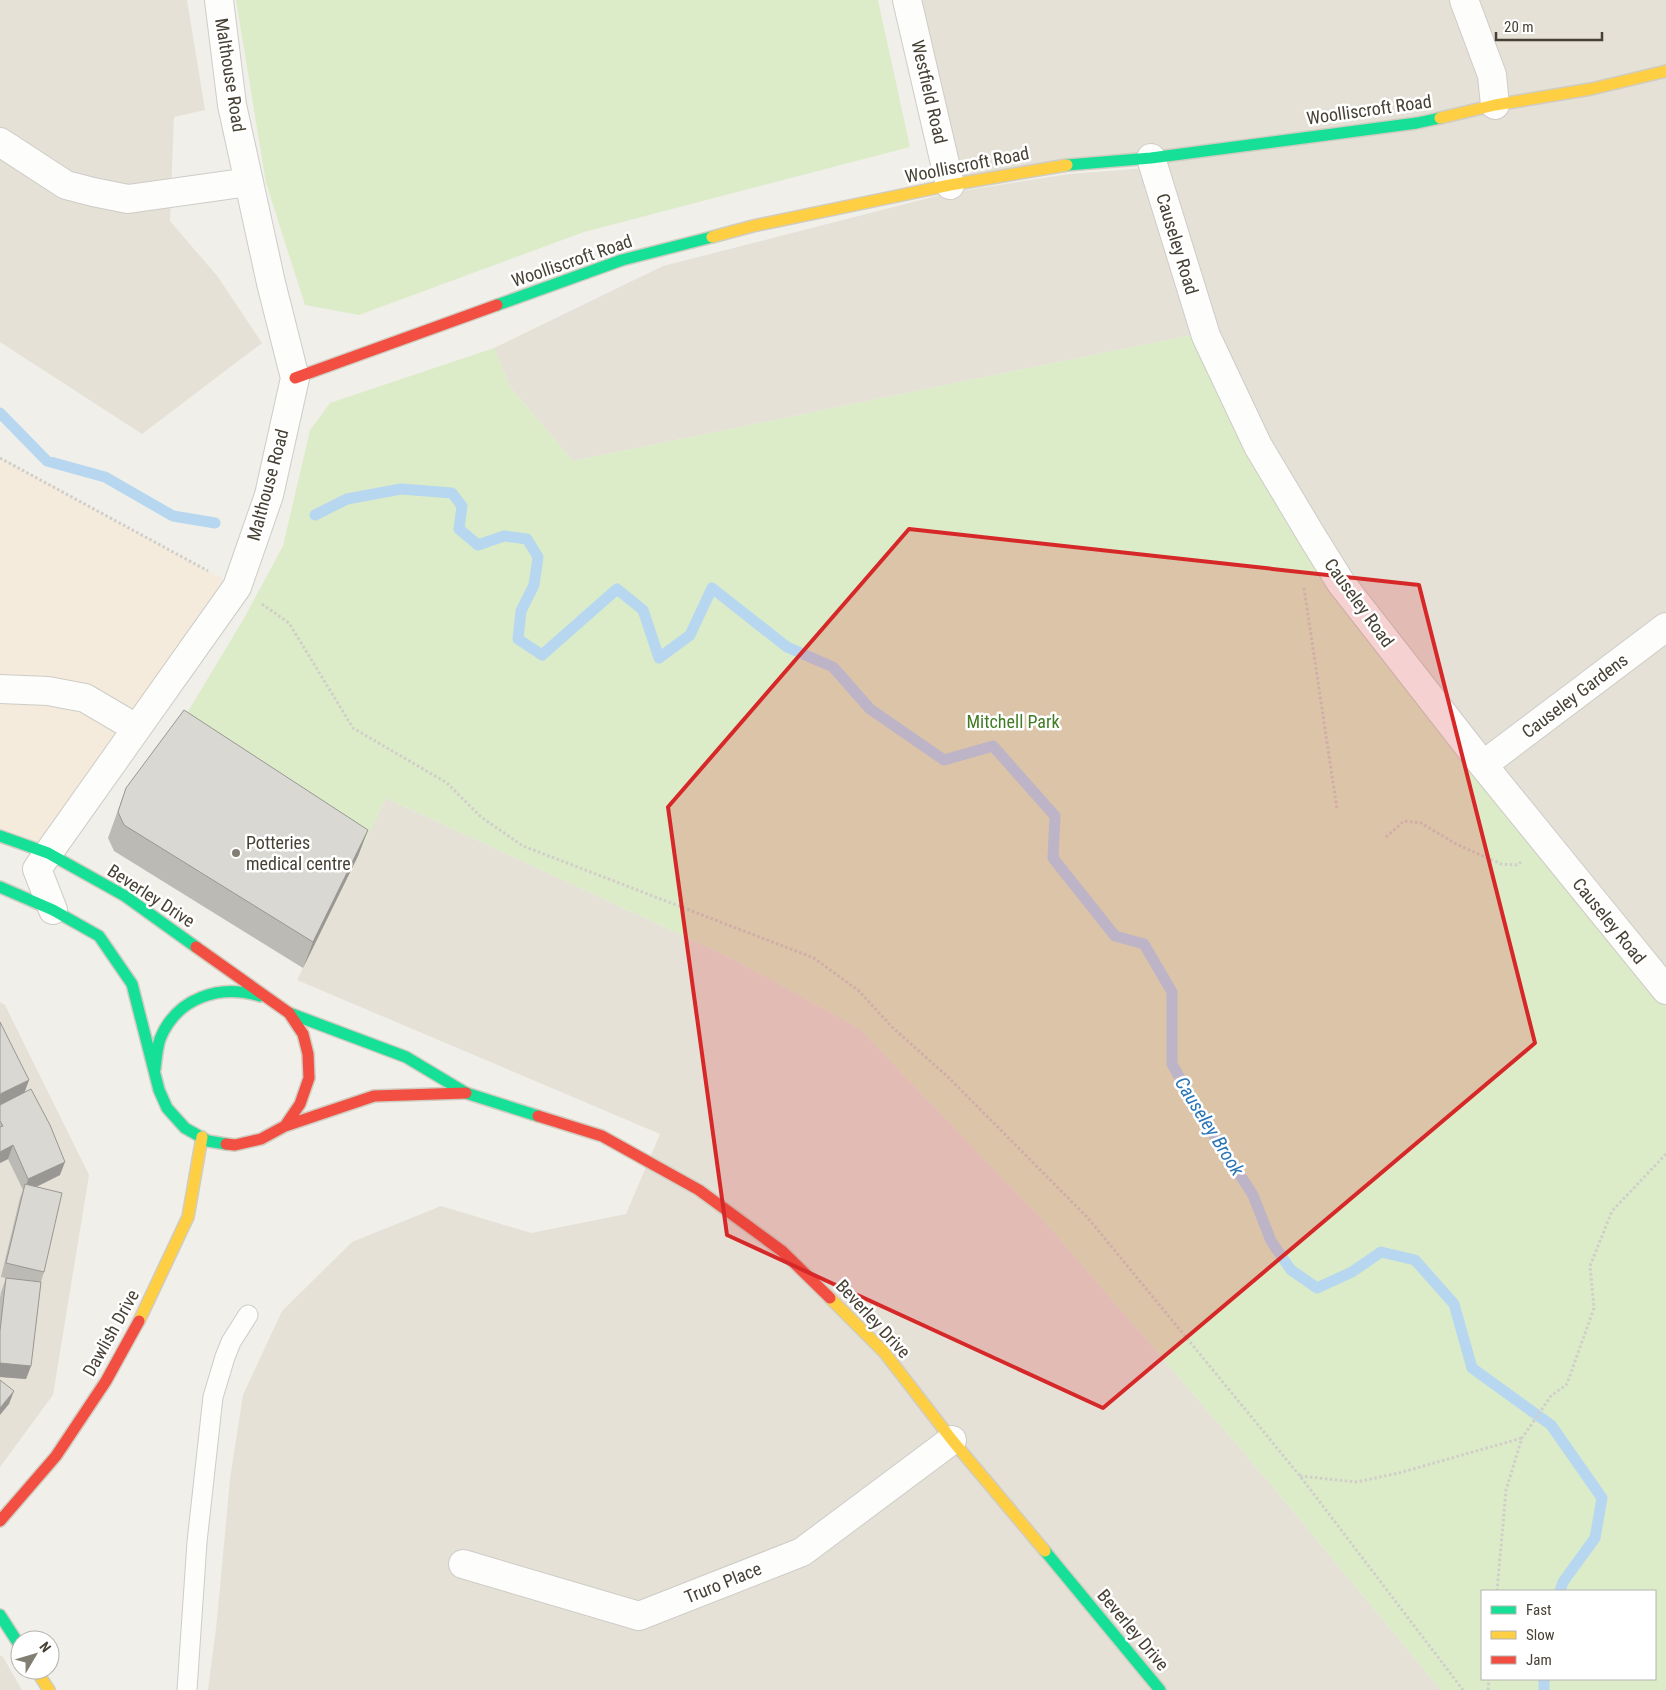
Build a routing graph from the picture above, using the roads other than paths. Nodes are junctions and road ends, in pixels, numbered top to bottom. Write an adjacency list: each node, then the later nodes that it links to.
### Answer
1 (219, 0): 8 (street, Malthouse Road)
2 (907, 0): 9 (street, Westfield Road)
3 (1464, 0): 5 (street)
4 (1666, 71): 5 (street, Woolliscroft Road)
5 (1496, 106): 7 (street, Woolliscroft Road)
6 (0, 142): 8 (street)
7 (1151, 158): 9 (street, Woolliscroft Road); 14 (street, Causeley Road)
8 (249, 182): 10 (street, Malthouse Road)
9 (950, 185): 10 (street, Woolliscroft Road)
10 (295, 378): 13 (street, Malthouse Road)
11 (1666, 627): 14 (street, Causeley Gardens)
12 (0, 689): 13 (street)
13 (136, 728): 16 (street, Malthouse Road)
14 (1483, 765): 19 (street, Causeley Road)
15 (0, 836): 16 (street, Beverley Drive)
16 (48, 853): 18 (street, Malthouse Road); 20 (street, Beverley Drive)
17 (0, 887): 18 (street)
18 (53, 910): 22 (street)
19 (1666, 990)
20 (273, 1002): 21 (street); 22 (street)
21 (290, 1013): 23 (street, Beverley Drive); 24 (street)
22 (155, 1075): 25 (street)
23 (466, 1093): 24 (street, Beverley Drive); 27 (street, Beverley Drive)
24 (285, 1126): 25 (street)
25 (202, 1137): 28 (street, Dawlish Drive)
26 (248, 1315): 32 (lane)
27 (952, 1440): 29 (street, Truro Place); 33 (street, Beverley Drive)
28 (0, 1521)
29 (463, 1564)
30 (0, 1615): 31 (street)
31 (10, 1630)
32 (187, 1690)
33 (1160, 1690)

